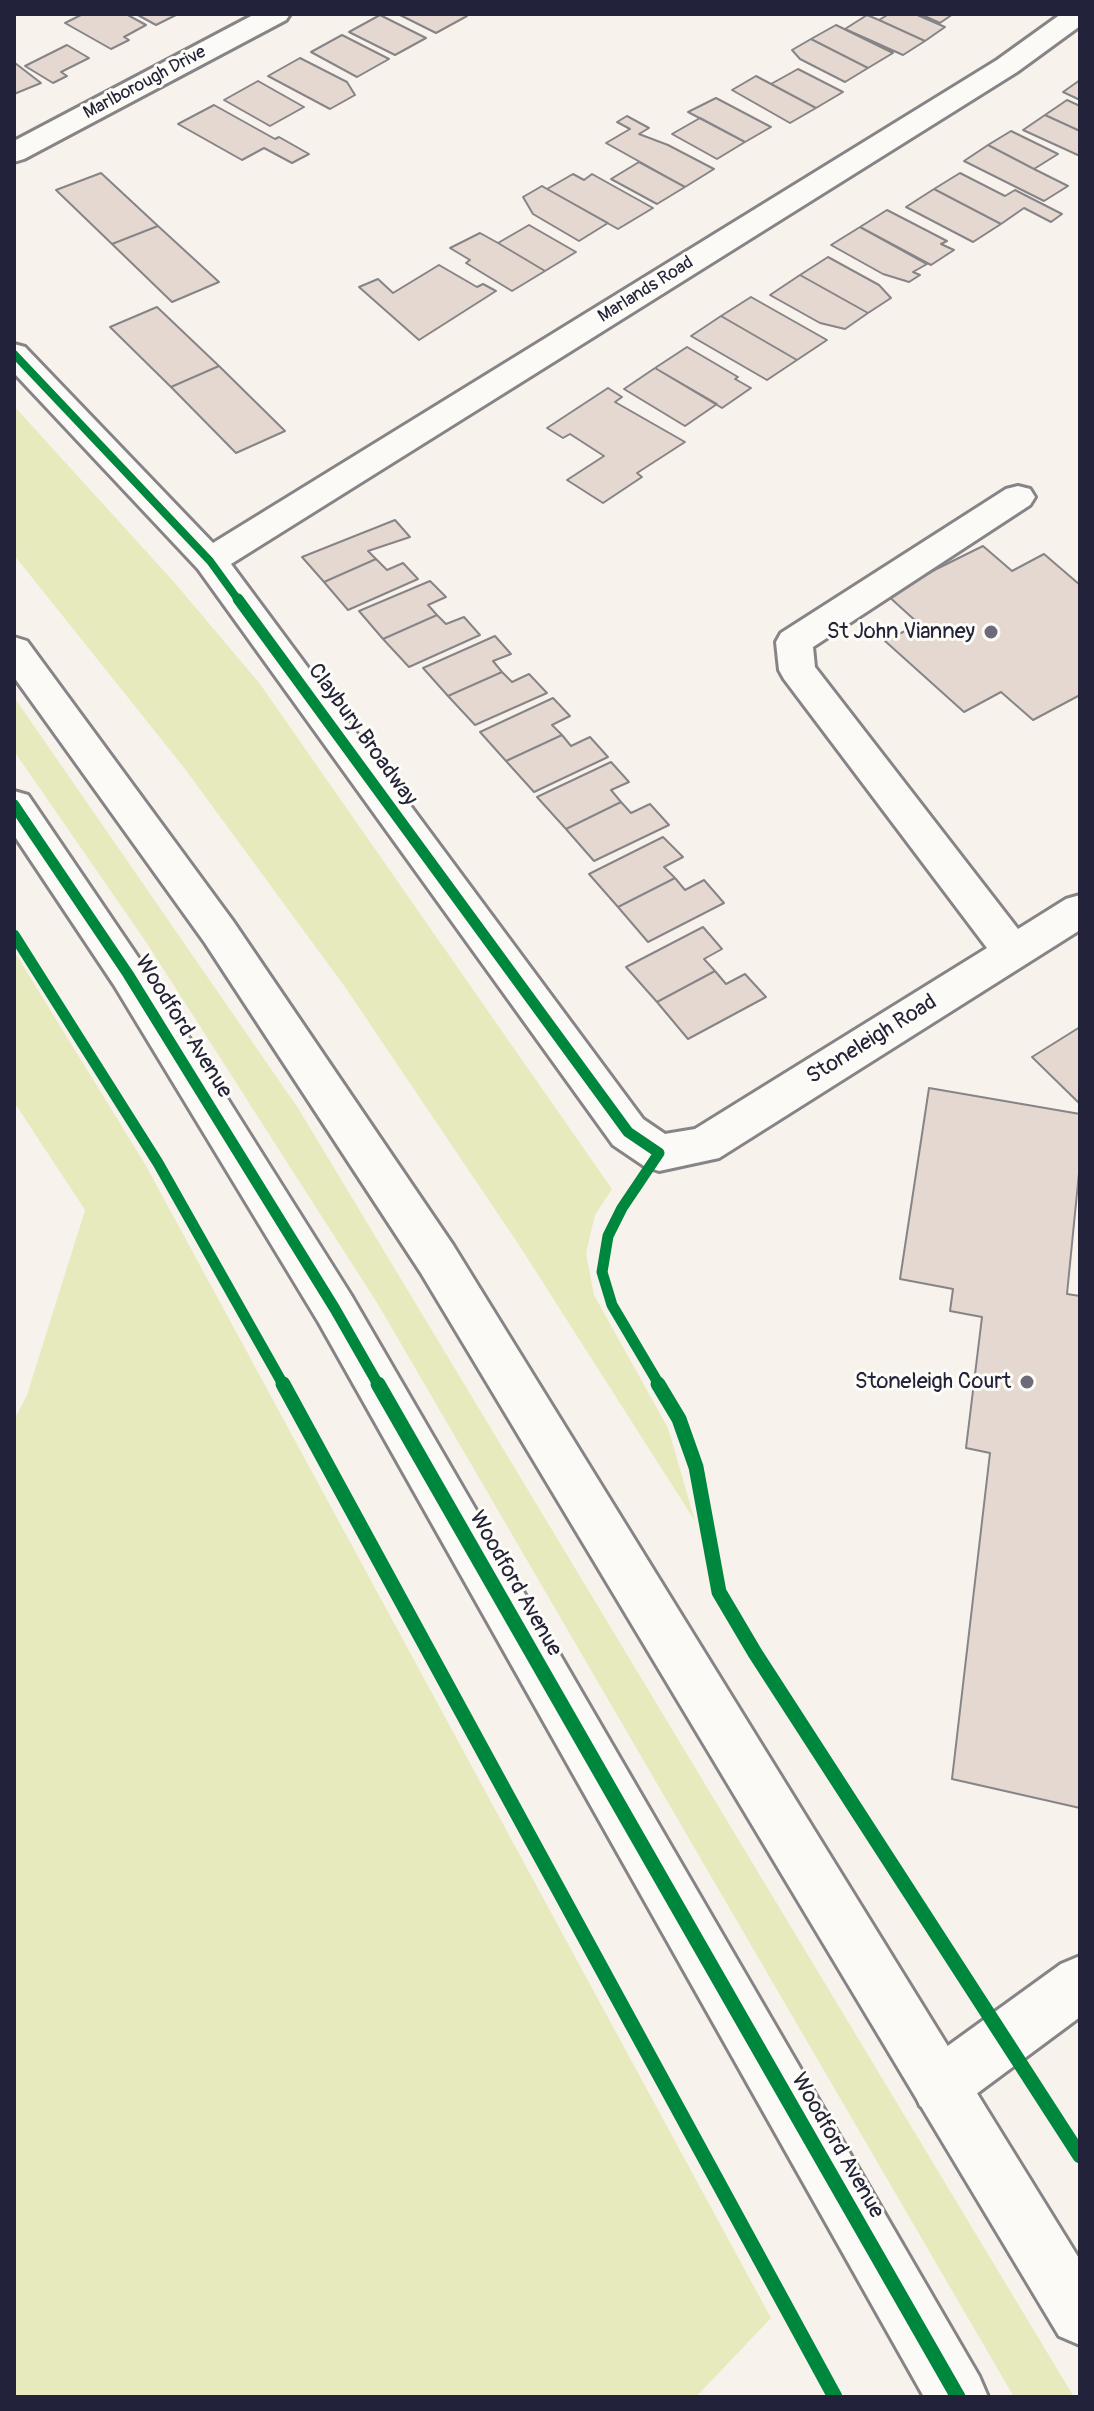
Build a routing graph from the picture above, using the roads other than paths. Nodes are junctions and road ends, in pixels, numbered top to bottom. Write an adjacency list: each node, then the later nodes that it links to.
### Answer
1 (276, 14): 3 (main road, Marlborough Drive)
2 (1079, 14): 6 (main road, Marlands Road)
3 (14, 153)
4 (14, 354): 6 (main road, Claybury Broadway)
5 (1018, 497): 10 (main road)
6 (210, 561): 11 (main road, Claybury Broadway)
7 (14, 650): 13 (main road)
8 (14, 805): 15 (main road, Woodford Avenue)
9 (1080, 910): 10 (main road, Stoneleigh Road)
10 (1013, 952): 11 (main road, Stoneleigh Road)
11 (659, 1153)
12 (1080, 1983): 13 (main road)
13 (940, 2086): 14 (main road)
14 (1080, 2315)
15 (958, 2397)

